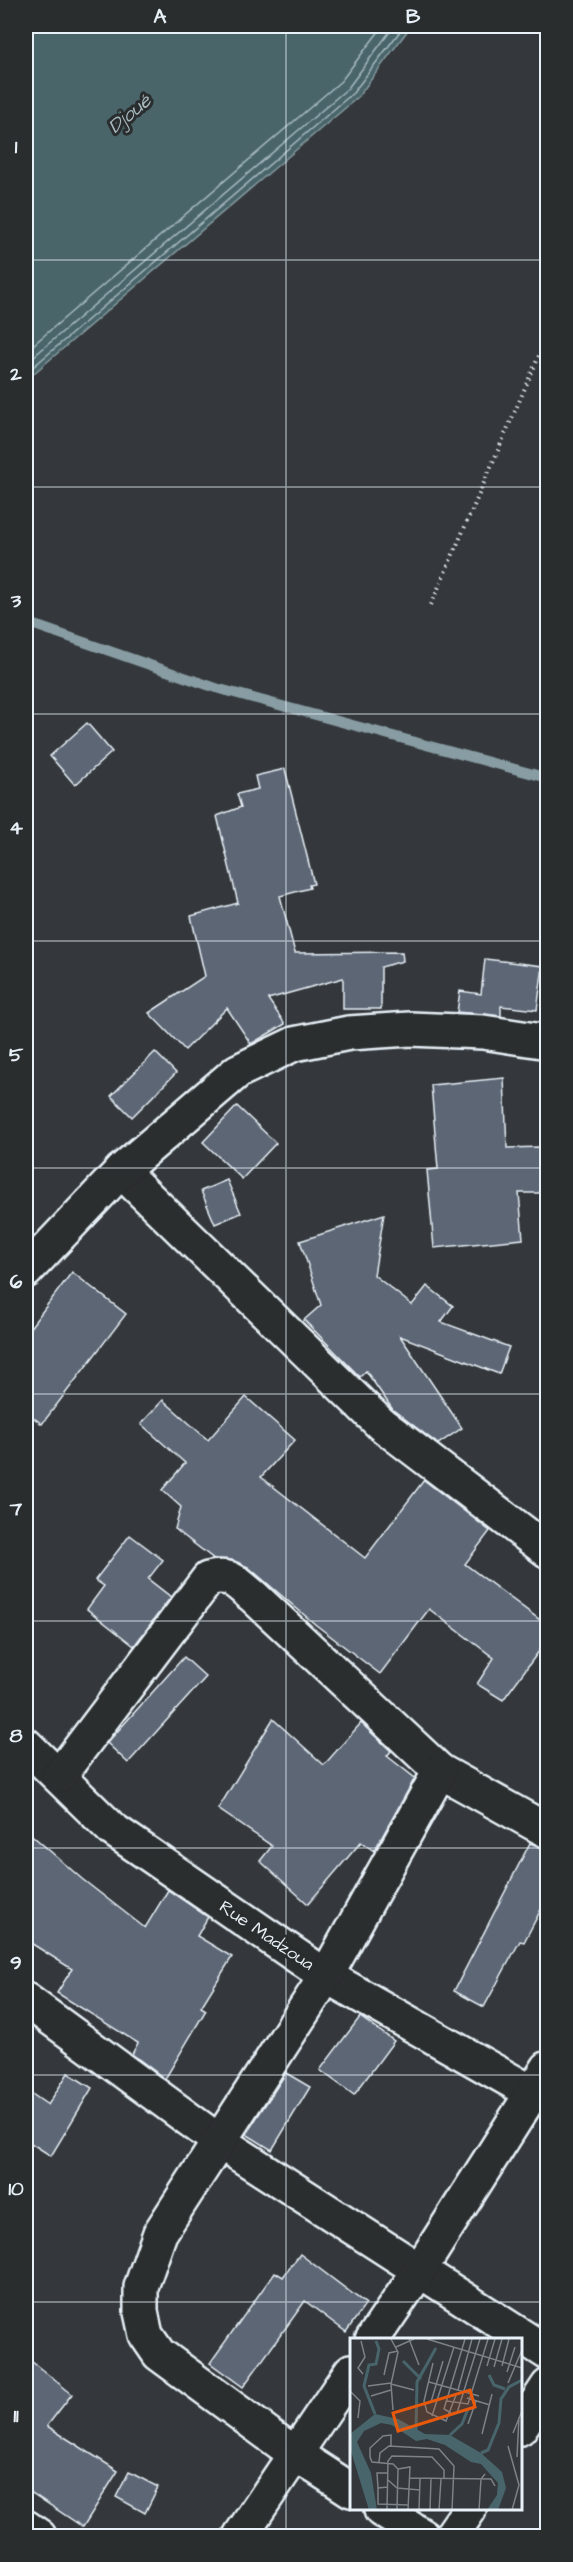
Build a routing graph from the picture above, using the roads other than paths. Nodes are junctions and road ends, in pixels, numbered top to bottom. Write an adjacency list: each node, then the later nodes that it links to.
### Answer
1 (548, 1042): 2 (street)
2 (121, 1171): 3 (street); 4 (street)
3 (26, 1271)
4 (548, 1551)
5 (26, 1745): 7 (street, Rue Madzoua)
6 (440, 1771): 7 (street); 8 (street); 9 (street)
7 (59, 1776): 9 (street, Rue Madzoua)
8 (548, 1831)
9 (326, 1976): 11 (street, Rue Madzoua); 12 (street)
10 (26, 2000): 12 (street)
11 (539, 2080): 13 (street)
12 (220, 2142): 13 (street); 19 (street)
13 (419, 2271): 14 (street); 15 (street)
14 (373, 2338)
15 (548, 2353)
16 (350, 2372): 19 (street)
17 (548, 2386): 18 (street)
18 (522, 2425)
19 (294, 2453): 20 (street); 25 (street)
20 (350, 2489)
21 (383, 2511): 26 (street)
22 (468, 2511): 27 (street)
23 (26, 2527): 24 (street)
24 (39, 2536)
25 (240, 2536)
26 (423, 2536)
27 (452, 2536)

